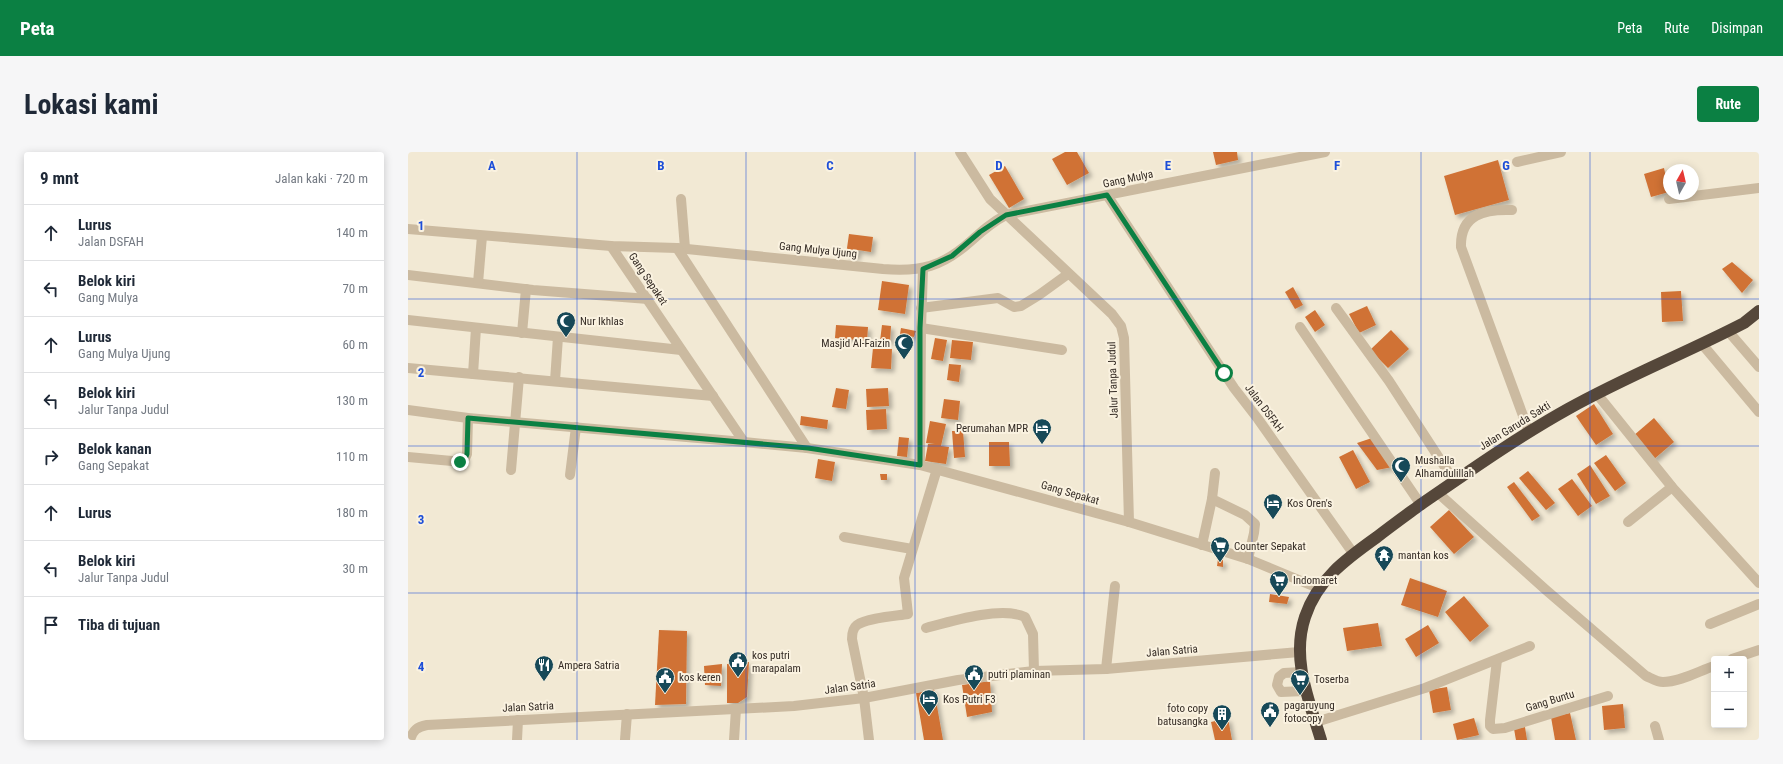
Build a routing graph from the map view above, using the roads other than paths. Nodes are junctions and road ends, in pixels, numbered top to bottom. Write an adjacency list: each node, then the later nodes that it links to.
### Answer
1 (960, 152): 10 (street, Jalur Tanpa Judul)
2 (1325, 152): 6 (street, Gang Mulya)
3 (1561, 152): 4 (street)
4 (1517, 162)
5 (1759, 188): 7 (street)
6 (1107, 195): 10 (street, Gang Mulya); 65 (street, Jalan DSFAH)
7 (1699, 195)
8 (681, 199): 14 (street)
9 (1512, 210): 46 (street)
10 (1006, 215): 15 (street, Gang Mulya Ujung); 16 (street, Jalur Tanpa Judul)
11 (408, 229): 12 (street)
12 (482, 236): 13 (street); 18 (street)
13 (611, 246): 14 (street, Gang Mulya Ujung); 20 (street, Gang Sepakat)
14 (681, 248): 15 (street, Gang Mulya Ujung); 48 (street)
15 (923, 269): 21 (street)
16 (1068, 274): 21 (street); 60 (street, Jalur Tanpa Judul)
17 (408, 275): 18 (street)
18 (478, 283): 19 (street)
19 (526, 289): 20 (street); 29 (street)
20 (648, 299): 32 (street, Gang Sepakat)
21 (921, 308): 27 (street)
22 (1336, 308): 55 (street)
23 (1759, 311): 28 (highway, Jalan Garuda Sakti)
24 (408, 320): 26 (street)
25 (1300, 327): 59 (street)
26 (476, 328): 29 (street); 36 (street)
27 (920, 328): 33 (street); 50 (street)
28 (1728, 331): 31 (highway, Jalan Garuda Sakti); 34 (street)
29 (522, 333): 30 (street)
30 (558, 337): 32 (street); 38 (street)
31 (1702, 344): 39 (highway, Jalan Garuda Sakti); 42 (street)
32 (681, 350): 40 (street, Gang Sepakat)
33 (1062, 350)
34 (1759, 367)
35 (408, 368): 36 (street)
36 (473, 374): 37 (street)
37 (519, 377): 38 (street); 44 (street)
38 (554, 380): 40 (street)
39 (1597, 394): 46 (highway, Jalan Garuda Sakti); 56 (street)
40 (713, 396): 47 (street, Gang Sepakat)
41 (408, 410): 43 (street)
42 (1759, 412)
43 (468, 418): 44 (street); 49 (street)
44 (515, 421): 45 (street); 52 (street)
45 (576, 427): 47 (street); 54 (street)
46 (1529, 432): 55 (highway, Jalan Garuda Sakti)
47 (744, 442): 48 (street, Gang Sepakat)
48 (808, 448): 50 (street, Gang Sepakat)
49 (408, 457)
50 (920, 465): 51 (street, Gang Sepakat)
51 (937, 469): 60 (street, Gang Sepakat); 64 (street)
52 (511, 470)
53 (1214, 473): 58 (street)
54 (570, 475)
55 (1454, 481): 57 (highway, Jalan Garuda Sakti)
56 (1672, 487): 61 (street); 67 (street)
57 (1438, 493): 59 (highway, Jalan Garuda Sakti); 78 (street)
58 (1212, 499): 63 (street); 66 (street)
59 (1421, 505): 65 (highway, Jalan Garuda Sakti)
60 (1129, 522): 63 (street, Gang Sepakat)
61 (1628, 522)
62 (844, 537): 64 (street)
63 (1202, 545): 66 (street, Gang Sepakat)
64 (912, 550): 84 (street)
65 (1354, 553): 69 (highway, Jalan Garuda Sakti)
66 (1248, 559): 69 (street, Gang Sepakat)
67 (1759, 583)
68 (1115, 586): 79 (street)
69 (1318, 588): 75 (highway, Jalan Garuda Sakti)
70 (1759, 604): 71 (street)
71 (1710, 624)
72 (926, 628): 80 (street)
73 (1530, 646): 77 (street)
74 (1759, 650): 76 (street)
75 (1299, 652): 79 (street, Jalan Satria); 81 (highway, Jalan Garuda Sakti)
76 (1741, 656)
77 (1497, 660): 83 (street, Gang Buntu); 88 (street)
78 (1711, 667)
79 (1106, 669): 80 (street, Jalan Satria)
80 (1034, 671): 84 (street, Jalan Satria)
81 (1302, 672): 82 (highway, Jalan Garuda Sakti); 82 (street)
82 (1305, 691): 88 (highway, Jalan Garuda Sakti)
83 (1608, 696)
84 (864, 698): 85 (street, Jalan Satria); 94 (street)
85 (736, 709): 86 (street, Jalan Satria); 93 (street)
86 (627, 714): 87 (street, Jalan Satria); 92 (street)
87 (518, 720): 90 (street, Jalan Satria); 91 (street)
88 (1316, 722): 95 (highway, Jalan Garuda Sakti)
89 (1654, 726): 96 (street)
90 (410, 740)
91 (517, 740)
92 (625, 740)
93 (734, 740)
94 (869, 740)
95 (1321, 740)
96 (1658, 740)

